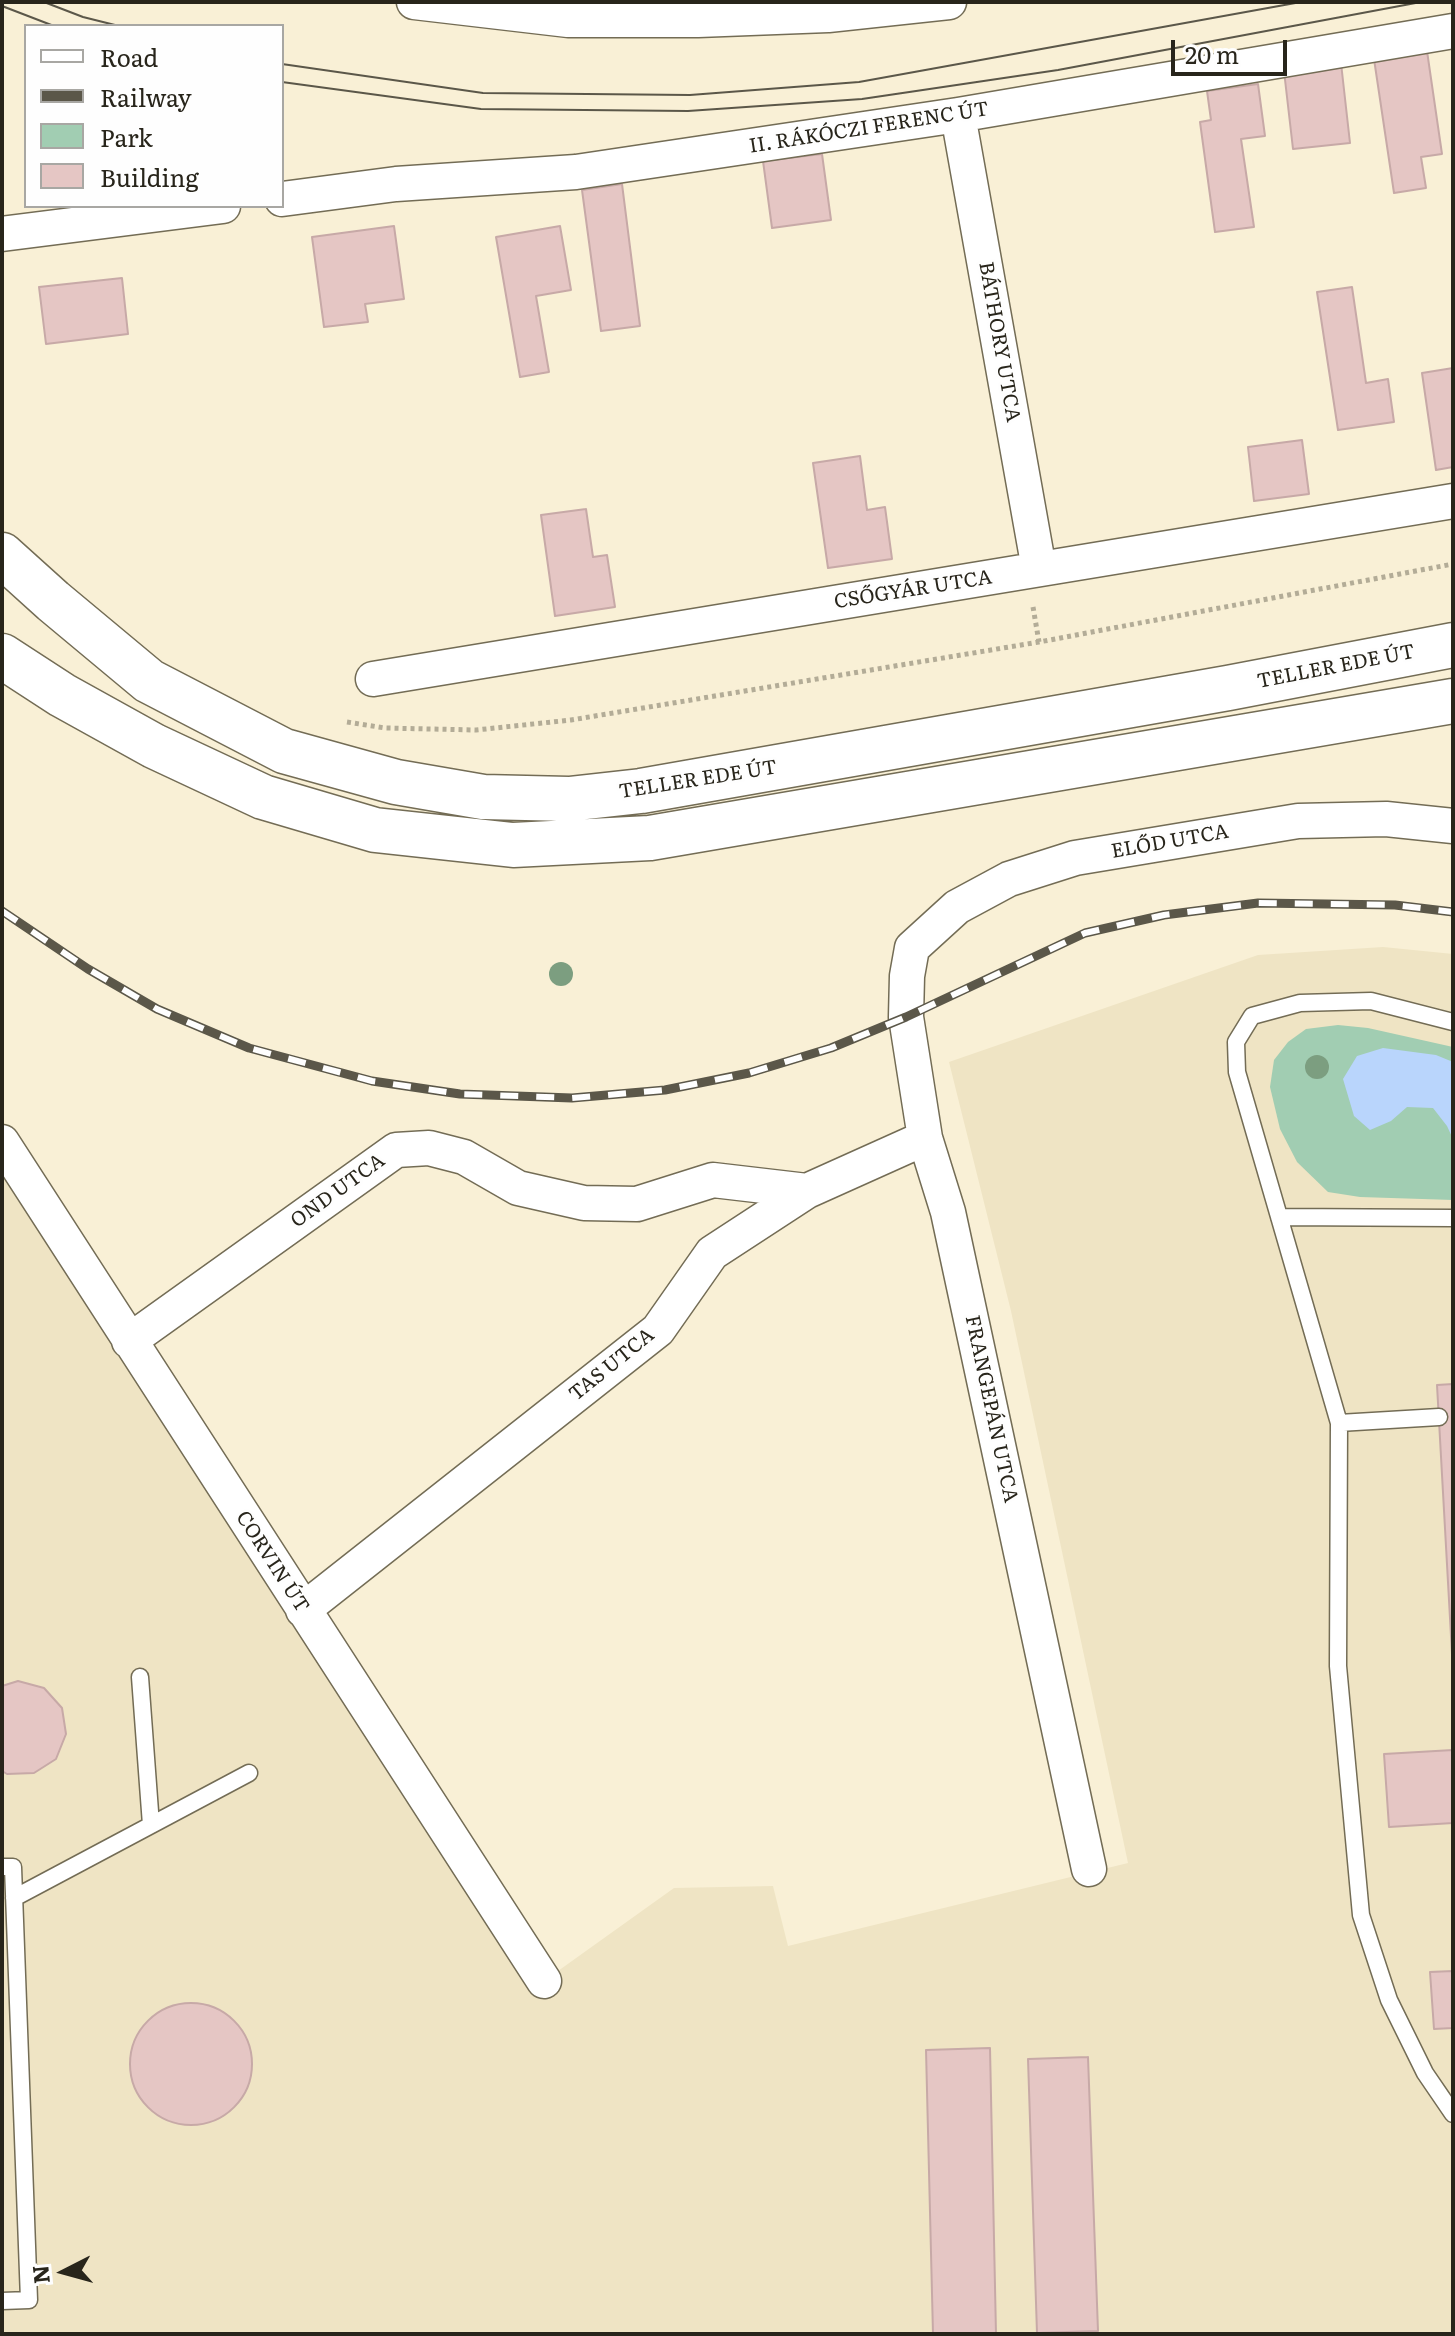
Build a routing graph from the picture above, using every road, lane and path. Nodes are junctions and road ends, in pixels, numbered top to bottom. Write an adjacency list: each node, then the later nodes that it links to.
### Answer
1 (414, 2): 2 (street)
2 (949, 2)
3 (1453, 31): 4 (street, II. RÁKÓCZI FERENC ÚT)
4 (958, 115): 5 (street, II. RÁKÓCZI FERENC ÚT); 10 (street, BÁTHORY UTCA)
5 (284, 199)
6 (207, 208): 7 (street)
7 (2, 234)
8 (1453, 501): 10 (street, CSŐGYÁR UTCA)
9 (2, 555): 11 (main road, TELLER EDE ÚT)
10 (1039, 569): 13 (street, CSŐGYÁR UTCA)
11 (1453, 645)
12 (2, 656): 14 (main road)
13 (373, 679)
14 (1453, 701)
15 (1453, 826): 16 (street, ELŐD UTCA)
16 (912, 948): 18 (street, FRANGEPÁN UTCA)
17 (1453, 1022): 21 (lane)
18 (925, 1138): 20 (street, TAS UTCA); 31 (street, FRANGEPÁN UTCA)
19 (2, 1142): 23 (street, CORVIN ÚT)
20 (807, 1191): 23 (street, OND UTCA); 26 (street, TAS UTCA)
21 (1279, 1217): 22 (lane); 25 (lane)
22 (1453, 1218)
23 (129, 1341): 26 (street, CORVIN ÚT)
24 (1439, 1417): 25 (lane)
25 (1339, 1423): 34 (lane)
26 (303, 1610): 33 (street, CORVIN ÚT)
27 (140, 1677): 29 (lane)
28 (249, 1773): 29 (lane)
29 (151, 1825): 32 (lane)
30 (2, 1867): 32 (lane)
31 (1089, 1869)
32 (14, 1898): 35 (lane)
33 (544, 1981)
34 (1453, 2114)
35 (2, 2301)

